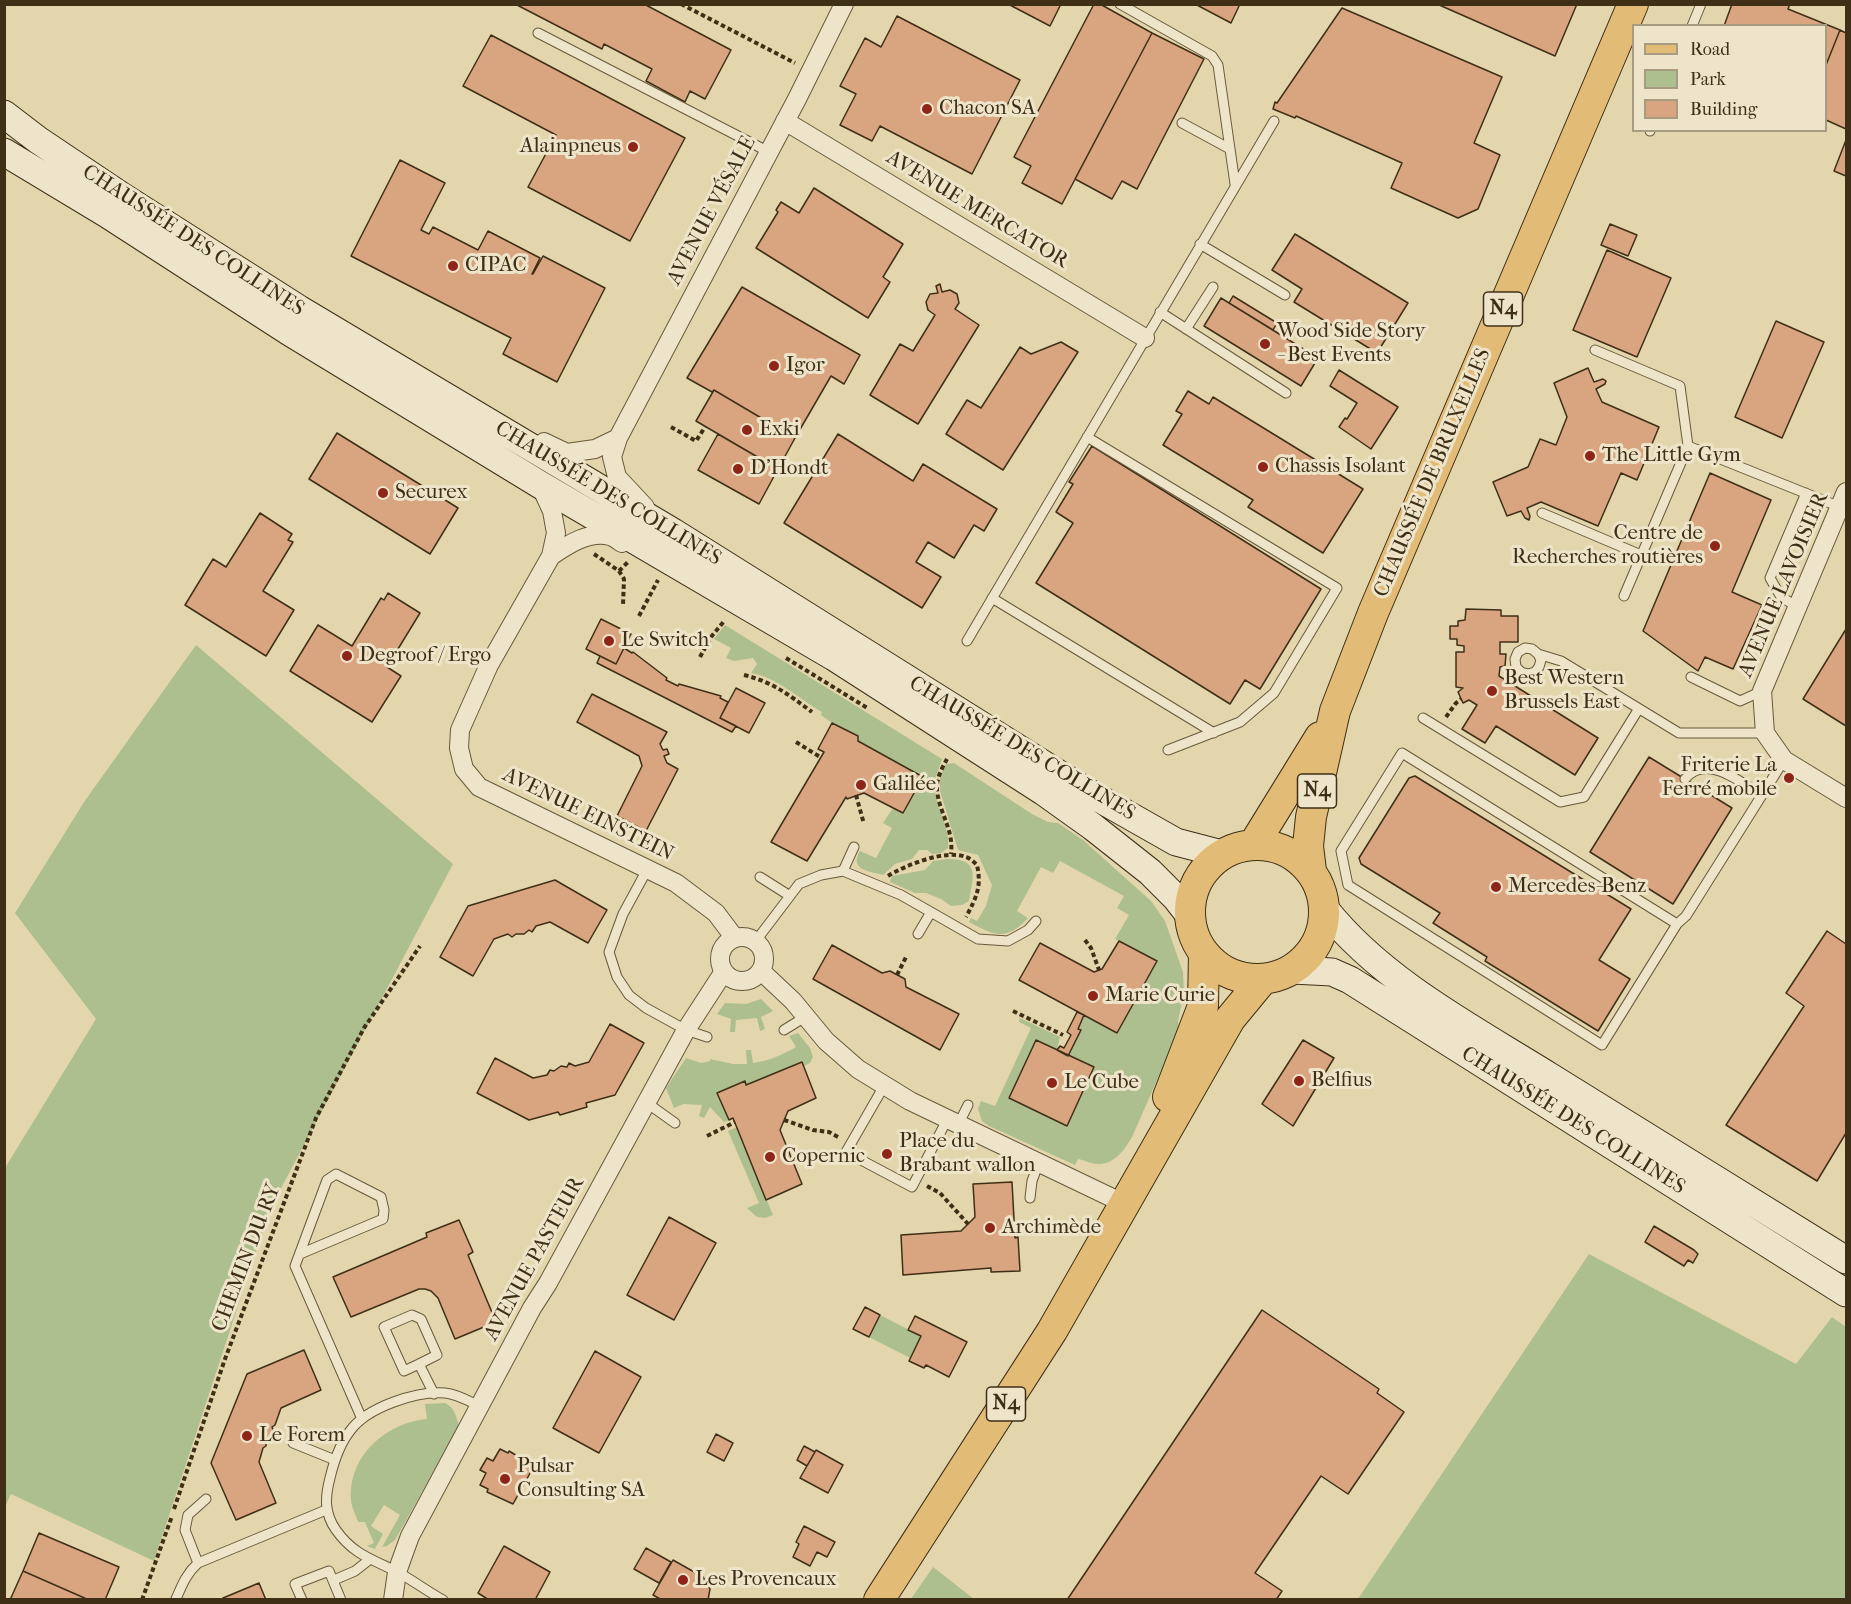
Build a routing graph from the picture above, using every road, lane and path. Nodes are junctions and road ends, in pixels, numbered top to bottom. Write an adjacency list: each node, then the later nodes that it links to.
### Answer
1 (681, 4): 8 (path)
2 (844, 4): 8 (street, AVENUE VÉSALE)
3 (1120, 4): 13 (lane)
4 (1633, 4): 62 (main road, CHAUSSÉE DE BRUXELLES / N4)
5 (1701, 4): 6 (lane)
6 (1693, 24)
7 (538, 33): 14 (lane)
8 (810, 70): 10 (street, AVENUE VÉSALE)
9 (4, 114): 23 (main road, CHAUSSÉE DES COLLINES)
10 (785, 121): 14 (street, AVENUE VÉSALE); 22 (street, AVENUE MERCATOR)
11 (1274, 121): 16 (lane)
12 (1182, 123): 13 (lane)
13 (1230, 149): 16 (lane)
14 (769, 152): 29 (street, AVENUE VÉSALE)
15 (4, 153): 31 (main road, CHAUSSÉE DES COLLINES)
16 (1235, 184): 17 (lane)
17 (1200, 244): 19 (lane); 20 (lane)
18 (1213, 287): 21 (lane)
19 (1284, 296)
20 (1160, 312): 21 (lane); 22 (lane)
21 (1186, 329): 25 (lane)
22 (1144, 338): 28 (lane)
23 (356, 344): 29 (street); 35 (main road, CHAUSSÉE DES COLLINES)
24 (1595, 350): 30 (lane)
25 (1286, 393)
26 (671, 427): 27 (path)
27 (705, 427)
28 (1087, 437): 47 (lane); 67 (lane)
29 (618, 438): 35 (street, AVENUE VÉSALE)
30 (1688, 446): 32 (lane); 38 (lane)
31 (539, 484): 39 (street, AVENUE EINSTEIN); 56 (main road, CHAUSSÉE DES COLLINES)
32 (1806, 493): 33 (lane); 49 (lane)
33 (1843, 500): 49 (street, AVENUE LAVOISIER)
34 (1542, 513): 38 (lane)
35 (673, 532): 84 (main road, CHAUSSÉE DES COLLINES)
36 (596, 536): 37 (street, AVENUE EINSTEIN); 40 (path); 56 (street, AVENUE EINSTEIN)
37 (573, 541): 39 (street, AVENUE EINSTEIN); 42 (path)
38 (1641, 555): 46 (lane)
39 (551, 556): 85 (street, AVENUE EINSTEIN)
40 (629, 561): 41 (path); 42 (path)
41 (635, 565)
42 (619, 571): 48 (path)
43 (650, 574): 44 (path)
44 (658, 579): 45 (path); 51 (path)
45 (668, 585)
46 (1624, 596)
47 (992, 598): 52 (lane); 67 (lane)
48 (623, 604)
49 (1798, 607): 59 (street, AVENUE LAVOISIER)
50 (716, 615): 55 (path)
51 (639, 616)
52 (967, 641)
53 (776, 652): 64 (path)
54 (1538, 654): 61 (lane)
55 (700, 657)
56 (834, 657): 93 (main road, CHAUSSÉE DES COLLINES)
57 (744, 675): 63 (path)
58 (1691, 677): 59 (lane)
59 (1762, 691): 68 (street, AVENUE LAVOISIER)
60 (1461, 699): 66 (path)
61 (1638, 710): 66 (lane); 68 (lane)
62 (1335, 711): 81 (main road, CHAUSSÉE DE BRUXELLES / N4); 87 (main road, CHAUSSÉE DE BRUXELLES / N4)
63 (812, 712)
64 (877, 714)
65 (1423, 718): 66 (lane)
66 (1439, 728)
67 (1214, 733): 70 (lane)
68 (1765, 733): 74 (street)
69 (796, 742): 72 (path)
70 (1168, 750)
71 (937, 752): 73 (path)
72 (820, 757)
73 (947, 759): 75 (path); 83 (path)
74 (1784, 760): 78 (lane); 79 (street)
75 (957, 765)
76 (1685, 779): 78 (lane)
77 (856, 795): 80 (path)
78 (1761, 795): 95 (lane)
79 (1846, 798)
80 (864, 824)
81 (1254, 844): 84 (main road, CHAUSSÉE DE BRUXELLES / N4); 87 (main road, CHAUSSÉE DE BRUXELLES / N4)
82 (854, 847): 86 (lane)
83 (951, 854): 89 (path); 96 (path)
84 (1222, 854): 93 (main road, CHAUSSÉE DE BRUXELLES / N4)
85 (648, 868): 98 (street, AVENUE EINSTEIN); 112 (lane)
86 (843, 871): 89 (lane); 90 (lane)
87 (1311, 871): 91 (main road, CHAUSSÉE DE BRUXELLES / N4)
88 (760, 878): 90 (lane)
89 (880, 886): 92 (lane)
90 (790, 896): 100 (lane)
91 (1325, 909): 105 (main road, CHAUSSÉE DE BRUXELLES / N4); 131 (main road, CHAUSSÉE DES COLLINES)
92 (930, 912): 96 (lane); 97 (lane)
93 (1190, 916): 102 (main road, CHAUSSÉE DE BRUXELLES / N4)
94 (1036, 921): 96 (lane)
95 (1677, 924): 95 (lane)
96 (959, 928)
97 (918, 934)
98 (734, 937): 100 (street); 107 (street)
99 (1085, 940): 104 (path)
100 (755, 942): 106 (street)
101 (420, 946): 145 (path, CHEMIN DU RY)
102 (1204, 953): 109 (main road, CHAUSSÉE DE BRUXELLES / N4); 128 (main road, CHAUSSÉE DE BRUXELLES / N4)
103 (908, 955): 108 (path)
104 (1099, 970)
105 (1292, 970): 109 (main road, CHAUSSÉE DE BRUXELLES / N4); 132 (main road, CHAUSSÉE DES COLLINES)
106 (761, 971): 107 (street); 111 (street)
107 (723, 973): 112 (street, AVENUE PASTEUR)
108 (897, 975)
109 (1263, 979): 128 (main road, CHAUSSÉE DE BRUXELLES / N4)
110 (1013, 1011): 114 (path)
111 (805, 1017): 113 (lane); 116 (street)
112 (686, 1030): 115 (lane); 117 (street, AVENUE PASTEUR)
113 (784, 1030)
114 (1063, 1035)
115 (707, 1037)
116 (884, 1086): 120 (street); 124 (lane)
117 (647, 1103): 122 (lane); 135 (street, AVENUE PASTEUR)
118 (968, 1105): 120 (lane)
119 (784, 1120): 124 (path)
120 (953, 1121): 125 (street); 126 (lane)
121 (735, 1122): 123 (path)
122 (675, 1123)
123 (707, 1136)
124 (850, 1144): 126 (lane)
125 (1039, 1162): 127 (lane); 128 (street)
126 (916, 1180): 129 (path)
127 (1030, 1198)
128 (1125, 1204): 151 (main road, CHAUSSÉE DE BRUXELLES / N4)
129 (968, 1224)
130 (300, 1254): 130 (lane); 136 (lane)
131 (1846, 1260)
132 (1846, 1293)
133 (419, 1364): 133 (lane); 134 (lane)
134 (434, 1394): 135 (lane); 136 (lane)
135 (479, 1406): 143 (street, AVENUE PASTEUR)
136 (362, 1419): 138 (lane)
137 (293, 1443): 138 (lane)
138 (335, 1460): 140 (lane)
139 (206, 1499): 142 (lane)
140 (326, 1510): 141 (lane); 142 (lane)
141 (369, 1560): 143 (lane); 144 (lane)
142 (198, 1563): 146 (lane)
143 (397, 1572): 149 (street, AVENUE PASTEUR); 150 (lane)
144 (333, 1580): 147 (lane); 148 (lane)
145 (141, 1599)
146 (177, 1599)
147 (302, 1599)
148 (342, 1599)
149 (393, 1599)
150 (443, 1599)
151 (879, 1599)

